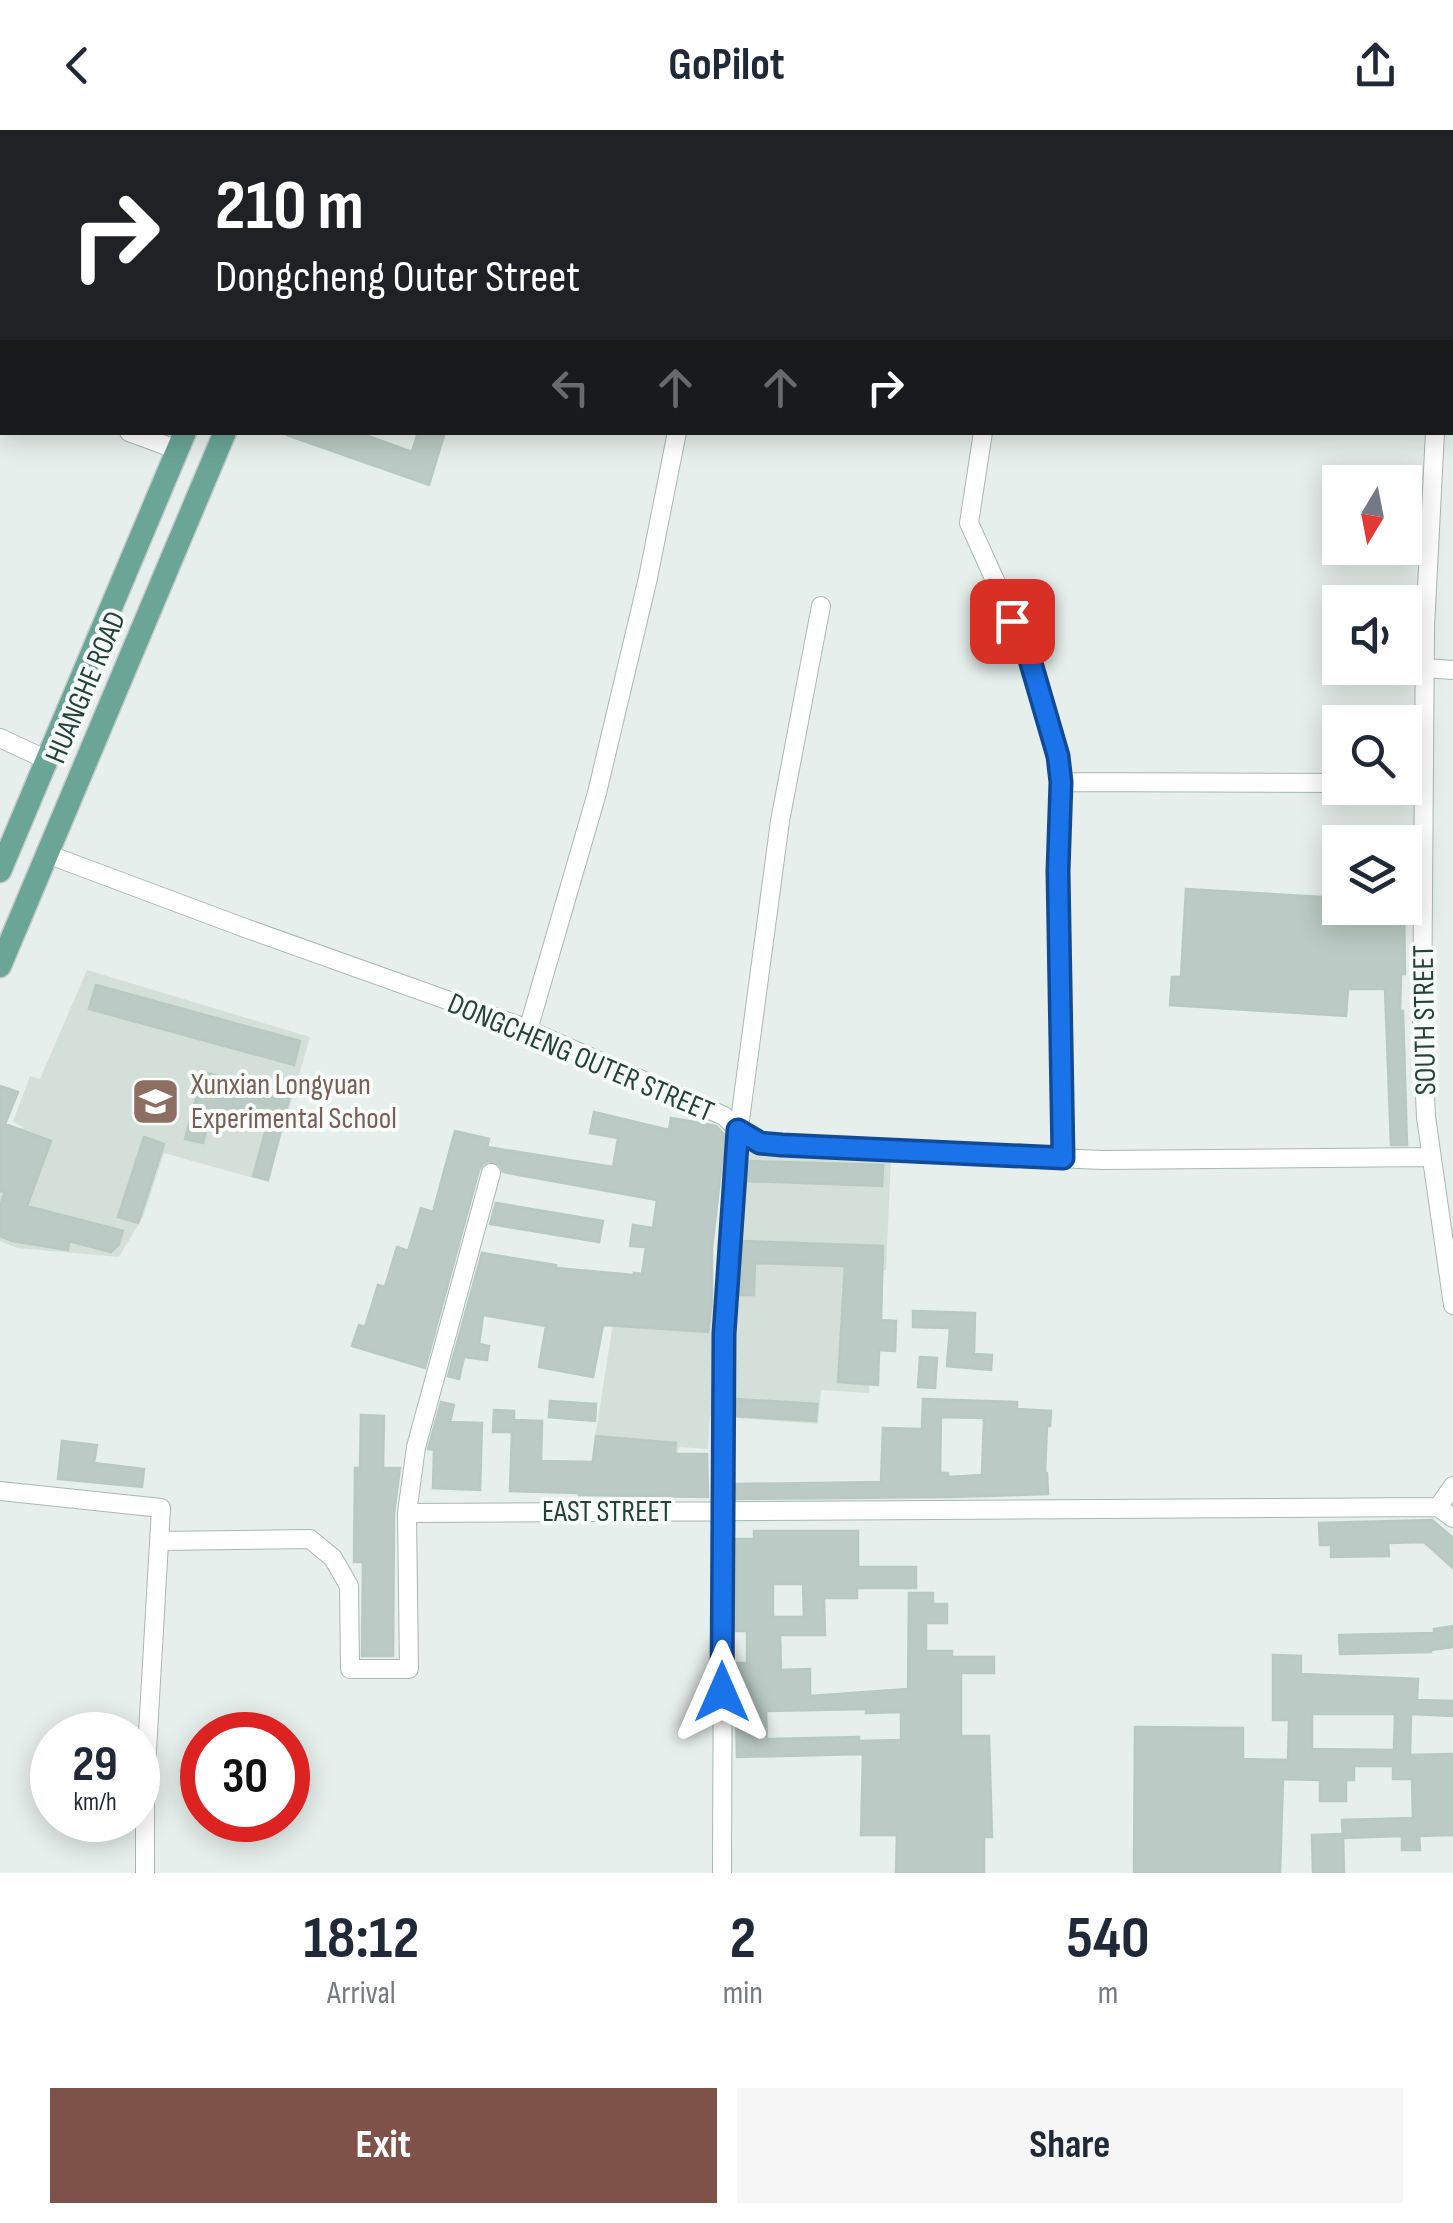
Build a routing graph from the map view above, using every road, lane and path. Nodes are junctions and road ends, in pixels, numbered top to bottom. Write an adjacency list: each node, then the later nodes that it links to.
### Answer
1 (146, 435): 6 (street)
2 (224, 435): 16 (main road, HUANGHE ROAD)
3 (675, 435): 19 (street)
4 (983, 435): 13 (street)
5 (1435, 435): 8 (street, SOUTH STREET)
6 (181, 441): 12 (main road, HUANGHE ROAD)
7 (820, 606): 20 (street)
8 (1425, 668): 9 (street); 10 (street, SOUTH STREET)
9 (1453, 670)
10 (1421, 705)
11 (0, 738): 12 (street)
12 (47, 760): 17 (main road, HUANGHE ROAD)
13 (1061, 782): 14 (street); 22 (street)
14 (1322, 783)
15 (1415, 805): 21 (street, SOUTH STREET)
16 (47, 854): 18 (main road, HUANGHE ROAD); 19 (street, DONGCHENG OUTER STREET)
17 (0, 871)
18 (0, 966)
19 (528, 1030): 20 (street, DONGCHENG OUTER STREET)
20 (738, 1130): 22 (street, DONGCHENG OUTER STREET); 27 (street)
21 (1431, 1157): 22 (street, DONGCHENG OUTER STREET); 24 (street, SOUTH STREET)
22 (1063, 1158)
23 (491, 1173): 29 (street)
24 (1453, 1305)
25 (1453, 1486): 28 (street)
26 (0, 1491): 30 (street)
27 (722, 1510): 28 (street, EAST STREET); 29 (street, EAST STREET); 32 (street)
28 (1445, 1512)
29 (407, 1513): 30 (street)
30 (160, 1540): 31 (street)
31 (145, 1873)
32 (722, 1873)

